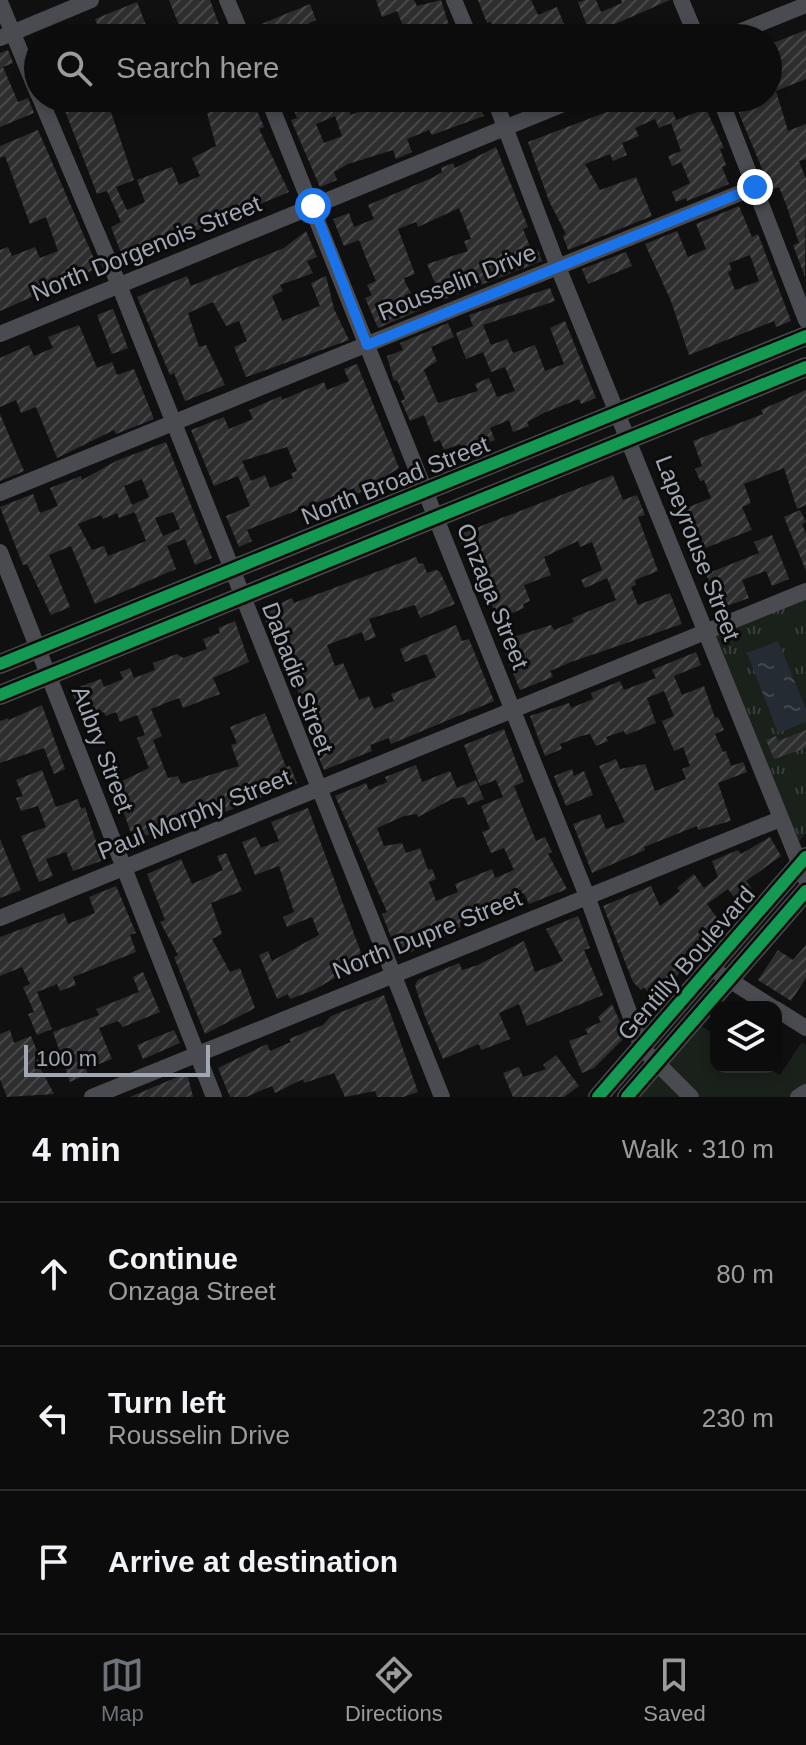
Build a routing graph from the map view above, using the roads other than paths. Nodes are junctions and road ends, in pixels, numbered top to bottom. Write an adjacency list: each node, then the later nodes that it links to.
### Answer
1 (91, 0): 7 (street)
2 (227, 0): 8 (street)
3 (454, 0): 9 (street)
4 (681, 0): 10 (street)
5 (0, 2): 12 (street, Dabadie Street)
6 (806, 5): 11 (street)
7 (33, 24)
8 (237, 24)
9 (464, 24)
10 (691, 24)
11 (759, 24)
12 (6, 35): 13 (street, Dabadie Street)
13 (24, 68)
14 (46, 112): 23 (street, Dabadie Street)
15 (274, 112): 21 (street, Onzaga Street)
16 (500, 112): 19 (street, Lapeyrouse Street)
17 (543, 112): 19 (street, North Dorgenois Street)
18 (726, 112): 20 (street)
19 (506, 127): 21 (street, North Dorgenois Street); 22 (street, Lapeyrouse Street)
20 (755, 187): 22 (street, Rousselin Drive); 24 (street)
21 (313, 206): 23 (street, North Dorgenois Street); 27 (street, Onzaga Street)
22 (558, 267): 27 (street, Rousselin Drive); 29 (street, Lapeyrouse Street)
23 (119, 285): 25 (street, North Dorgenois Street); 30 (street, Dabadie Street)
24 (806, 320)
25 (0, 334)
26 (806, 336): 29 (main road, North Broad Street)
27 (367, 345): 30 (street, Rousselin Drive); 32 (street, Onzaga Street)
28 (806, 367): 31 (main road, North Broad Street)
29 (619, 412): 31 (street, Lapeyrouse Street); 32 (main road, North Broad Street)
30 (174, 423): 33 (street, Rousselin Drive); 36 (street, Dabadie Street)
31 (629, 438): 34 (main road, North Broad Street); 39 (street, Lapeyrouse Street)
32 (427, 491): 34 (street, Onzaga Street); 36 (main road, North Broad Street)
33 (0, 493)
34 (435, 518): 38 (main road, North Broad Street); 44 (street, Onzaga Street)
35 (0, 552): 40 (street, Aubry Street)
36 (232, 570): 38 (street, Dabadie Street); 40 (main road, North Broad Street)
37 (806, 591): 39 (street, Paul Morphy Street)
38 (242, 596): 42 (main road, North Broad Street); 45 (street, Dabadie Street)
39 (705, 633): 44 (street, Paul Morphy Street); 46 (street, Lapeyrouse Street)
40 (38, 649): 41 (main road, North Broad Street); 42 (street, Aubry Street)
41 (0, 664)
42 (49, 675): 43 (main road, North Broad Street); 48 (street, Aubry Street)
43 (0, 695)
44 (513, 710): 45 (street, Paul Morphy Street); 50 (street, Onzaga Street)
45 (318, 790): 48 (street, Paul Morphy Street); 53 (street, Dabadie Street)
46 (780, 819): 47 (street, Lapeyrouse Street); 50 (street, North Dupre Street)
47 (804, 867): 52 (main road, Gentilly Boulevard)
48 (125, 869): 51 (street, Paul Morphy Street); 59 (street, Aubry Street)
49 (806, 891): 54 (main road, Gentilly Boulevard)
50 (587, 896): 53 (street, North Dupre Street); 58 (street, Onzaga Street)
51 (0, 918)
52 (712, 969): 54 (street); 58 (main road, Gentilly Boulevard)
53 (393, 973): 59 (street, North Dupre Street); 64 (street, Dabadie Street)
54 (731, 981): 55 (street); 60 (main road, Gentilly Boulevard)
55 (763, 1001)
56 (782, 1013): 57 (street)
57 (805, 1026)
58 (642, 1048): 60 (street, Onzaga Street); 65 (main road, Gentilly Boulevard)
59 (197, 1055): 62 (street, North Dupre Street); 63 (street, Aubry Street)
60 (657, 1065): 66 (main road, Gentilly Boulevard); 67 (street, Onzaga Street)
61 (806, 1092): 68 (street)
62 (92, 1097)
63 (214, 1097)
64 (442, 1097)
65 (598, 1097)
66 (627, 1097)
67 (691, 1097)
68 (798, 1097)

